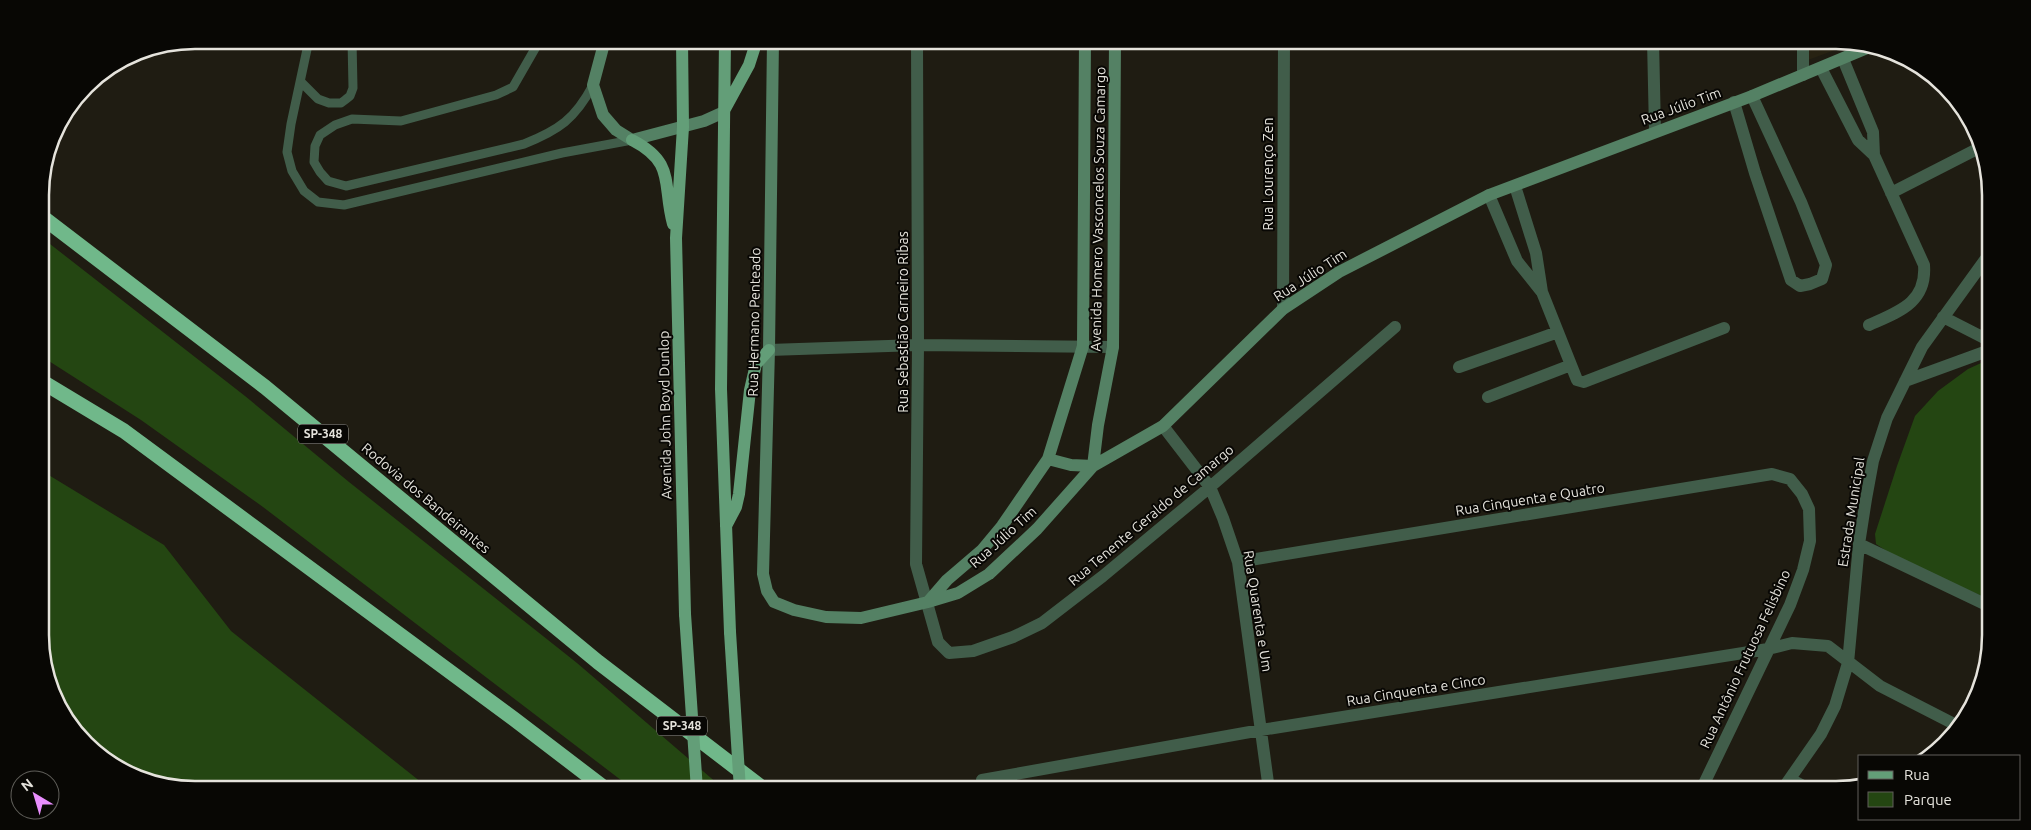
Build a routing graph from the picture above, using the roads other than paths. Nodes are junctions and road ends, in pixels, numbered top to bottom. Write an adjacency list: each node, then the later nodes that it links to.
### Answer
1 (307, 49): 19 (lane)
2 (352, 49): 19 (lane)
3 (535, 49): 20 (lane)
4 (603, 49): 20 (main road)
5 (682, 49): 24 (main road, Avenida John Boyd Dunlop)
6 (725, 49): 23 (main road)
7 (754, 49): 23 (main road)
8 (773, 49): 46 (main road, Rua Hermano Penteado)
9 (917, 49): 43 (street, Rua Sebastião Carneiro Ribas)
10 (1086, 49): 44 (main road, Avenida Homero Vasconcelos Souza Camargo)
11 (1115, 49): 45 (main road, Avenida Homero Vasconcelos Souza Camargo)
12 (1284, 49): 36 (street, Rua Lourenço Zen)
13 (1653, 49): 25 (street)
14 (1803, 49): 18 (street)
15 (1860, 51): 16 (main road, Rua Júlio Tim)
16 (1842, 59): 17 (main road, Rua Júlio Tim); 28 (street)
17 (1821, 68): 18 (main road, Rua Júlio Tim); 28 (street)
18 (1803, 75): 21 (main road, Rua Júlio Tim)
19 (301, 82): 26 (lane)
20 (593, 85): 26 (main road)
21 (1752, 96): 22 (main road, Rua Júlio Tim); 22 (street)
22 (1734, 102): 25 (main road, Rua Júlio Tim)
23 (724, 112): 24 (main road); 58 (main road)
24 (683, 127): 26 (main road); 33 (main road, Avenida John Boyd Dunlop)
25 (1655, 131): 29 (main road, Rua Júlio Tim)
26 (632, 140): 33 (main road)
27 (1975, 150): 30 (street)
28 (1874, 155): 30 (street)
29 (1515, 186): 31 (main road, Rua Júlio Tim); 35 (street)
30 (1891, 193): 38 (street)
31 (1489, 195): 35 (street); 36 (main road, Rua Júlio Tim)
32 (49, 223): 73 (highway, Rodovia dos Bandeirantes / SP-348)
33 (676, 238): 71 (main road, Avenida John Boyd Dunlop, bridge)
34 (1982, 264): 37 (street, Estrada Municipal)
35 (1542, 292): 41 (street)
36 (1283, 309): 53 (main road, Rua Júlio Tim)
37 (1943, 317): 42 (street); 50 (street, Estrada Municipal)
38 (1869, 325)
39 (1395, 327): 56 (street, Rua Tenente Geraldo de Camargo)
40 (1724, 328): 48 (street)
41 (1558, 332): 48 (street); 49 (street)
42 (1982, 337)
43 (918, 345): 44 (street); 46 (street); 62 (street, Rua Sebastião Carneiro Ribas)
44 (1083, 346): 45 (street); 54 (main road, Avenida Homero Vasconcelos Souza Camargo)
45 (1113, 347): 55 (main road, Avenida Homero Vasconcelos Souza Camargo)
46 (769, 350): 58 (main road); 61 (main road, Rua Hermano Penteado)
47 (1982, 353): 50 (street)
48 (1571, 365): 52 (street)
49 (1459, 367)
50 (1905, 381): 59 (street, Estrada Municipal)
51 (49, 386): 70 (highway)
52 (1488, 397)
53 (1163, 426): 55 (main road, Rua Júlio Tim); 56 (street, Rua Quarenta e Um)
54 (1048, 460): 55 (main road); 62 (main road, Avenida Homero Vasconcelos Souza Camargo)
55 (1093, 466): 62 (main road, Rua Júlio Tim)
56 (1210, 487): 60 (street, Rua Quarenta e Um); 62 (street, Rua Tenente Geraldo de Camargo)
57 (1809, 509): 60 (street, Rua Cinquenta e Quatro); 64 (street, Rua Antônio Frutuosa Felisbino)
58 (725, 529): 72 (main road, bridge)
59 (1859, 544): 63 (street); 65 (street, Estrada Municipal)
60 (1238, 562): 67 (street, Rua Quarenta e Um)
61 (774, 602): 62 (main road, Rua Júlio Tim)
62 (928, 602)
63 (1982, 603)
64 (1768, 649): 65 (street, Rua Cinquenta e Cinco); 67 (street, Rua Cinquenta e Cinco); 75 (street, Rua Antônio Frutuosa Felisbino)
65 (1848, 663): 66 (street, Rua Cinquenta e Cinco); 68 (street, Estrada Municipal)
66 (1953, 723)
67 (1261, 730): 69 (street, Rua Cinquenta e Cinco); 74 (street, Rua Quarenta e Um)
68 (1790, 779): 76 (street)
69 (982, 780)
70 (595, 781)
71 (696, 781)
72 (739, 781)
73 (753, 781)
74 (1268, 781)
75 (1704, 781)
76 (1794, 781)

